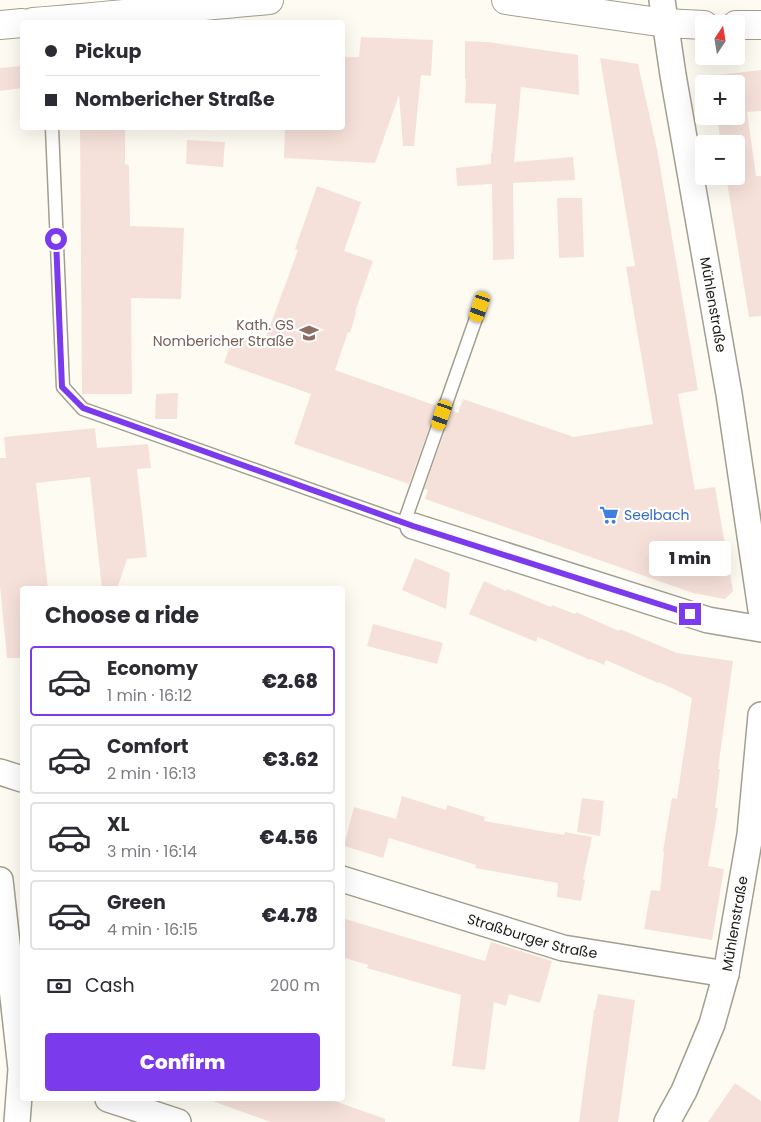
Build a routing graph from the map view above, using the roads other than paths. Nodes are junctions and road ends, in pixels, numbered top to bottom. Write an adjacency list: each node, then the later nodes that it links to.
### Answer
1 (270, 0): 4 (street)
2 (506, 0): 3 (street)
3 (664, 12): 5 (street); 13 (street, Mühlenstraße)
4 (72, 20)
5 (695, 22)
6 (20, 23): 7 (street)
7 (0, 25)
8 (745, 25): 9 (street)
9 (761, 25)
10 (52, 130): 12 (lane)
11 (480, 307): 12 (lane)
12 (408, 525): 14 (street)
13 (761, 610)
14 (761, 629)
15 (761, 715): 20 (street, Mühlenstraße)
16 (0, 772): 17 (street)
17 (20, 778)
18 (0, 880): 21 (street)
19 (345, 880): 20 (street, Straßburger Straße)
20 (726, 974): 25 (street, Mühlenstraße)
21 (14, 1067): 23 (street)
22 (114, 1101): 24 (street)
23 (17, 1122)
24 (178, 1122)
25 (666, 1122)

